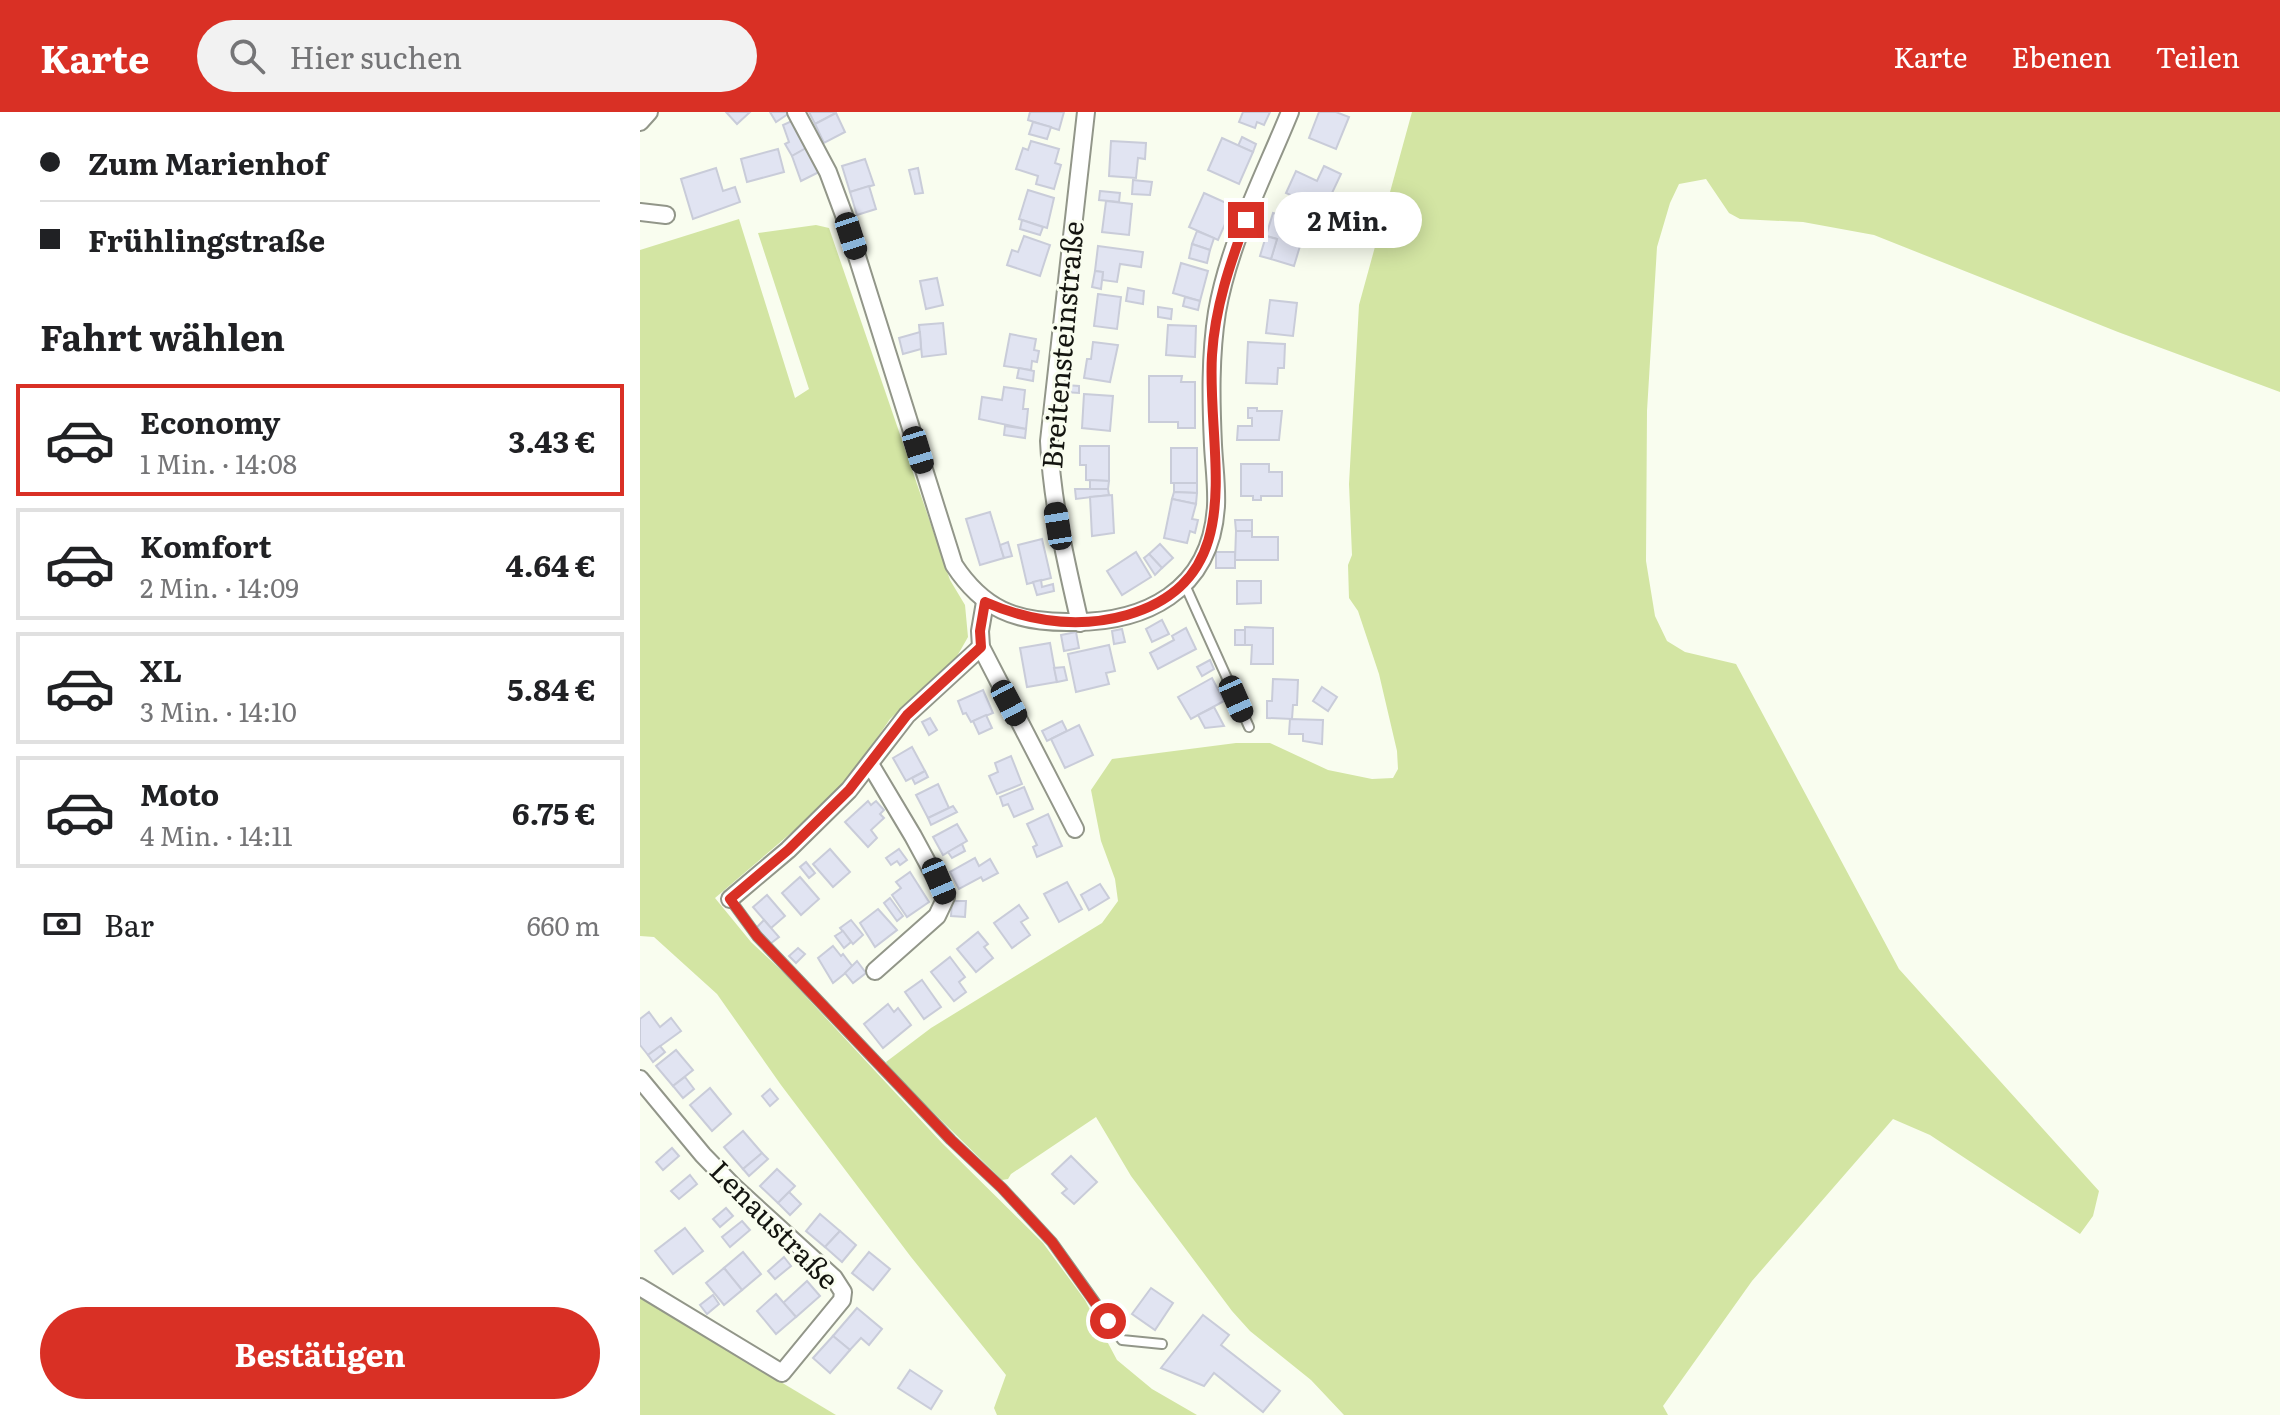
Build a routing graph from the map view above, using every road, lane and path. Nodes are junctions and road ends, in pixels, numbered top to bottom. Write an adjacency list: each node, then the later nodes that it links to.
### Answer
1 (649, 112): 5 (street)
2 (796, 112): 9 (street)
3 (1086, 112): 10 (street, Breitensteinstraße)
4 (1290, 112): 8 (street)
5 (640, 122)
6 (640, 212): 7 (street)
7 (666, 215)
8 (1185, 585): 10 (street); 12 (lane)
9 (985, 602): 10 (street); 11 (street)
10 (1080, 623)
11 (981, 647): 13 (street); 14 (street)
12 (1249, 727)
13 (870, 764): 15 (street); 16 (street)
14 (1075, 829)
15 (730, 899): 19 (lane)
16 (875, 971)
17 (640, 1079): 18 (street, Lenaustraße)
18 (640, 1287)
19 (1162, 1344)

